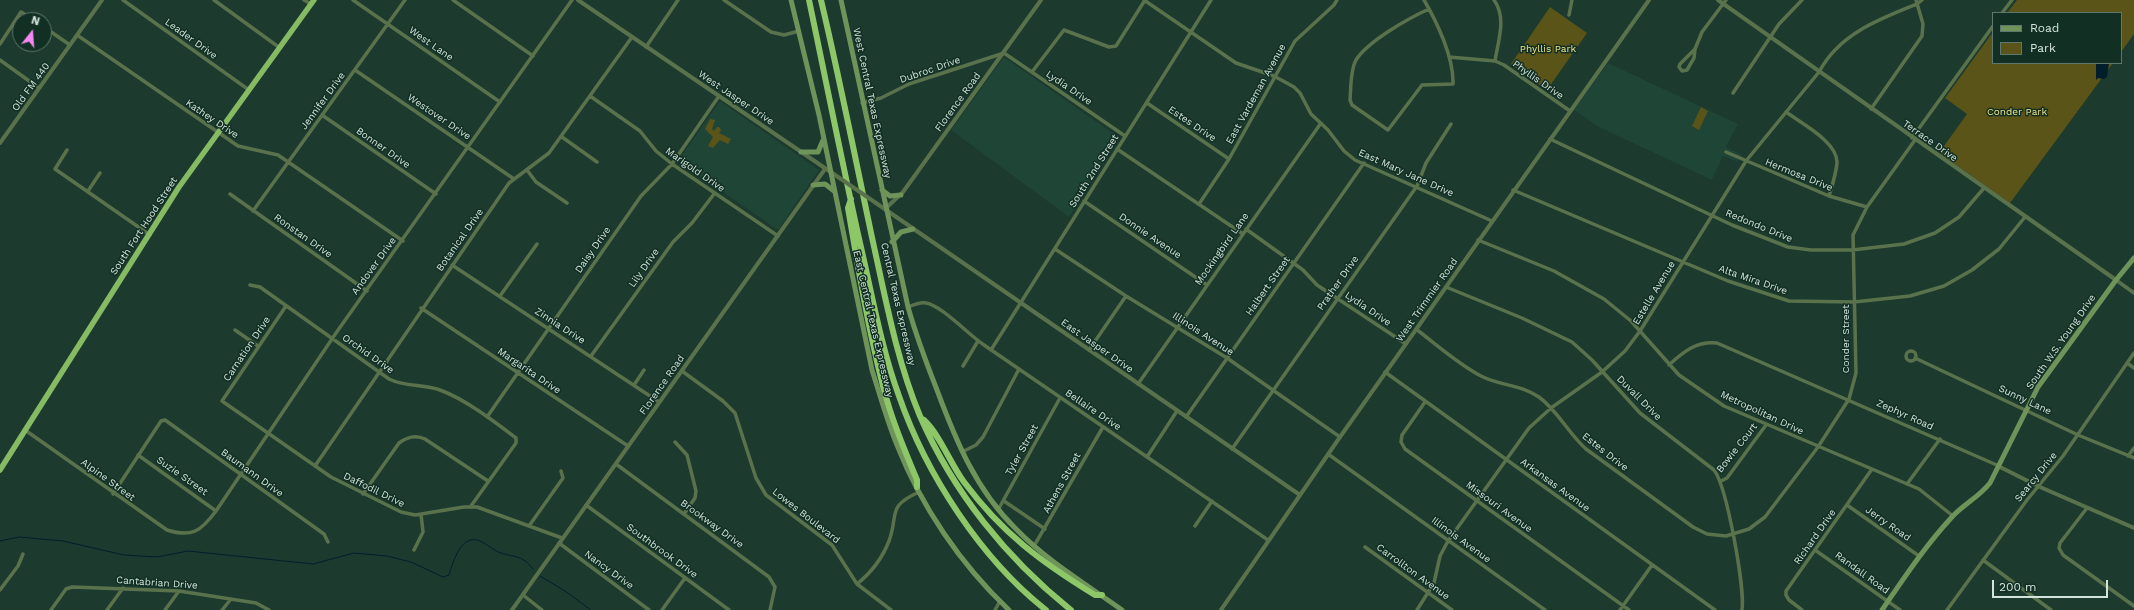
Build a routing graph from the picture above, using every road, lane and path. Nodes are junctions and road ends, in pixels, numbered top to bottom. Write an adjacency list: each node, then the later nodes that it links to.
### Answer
1 (95, 0): 28 (street)
2 (123, 0): 59 (street, Leader Drive)
3 (214, 0): 47 (street)
4 (304, 0): 29 (street)
5 (353, 0): 35 (street, West Lane)
6 (405, 0): 35 (street, Jennifer Drive)
7 (453, 0): 50 (street)
8 (572, 0): 50 (street, Andover Drive)
9 (578, 0): 42 (street, West Jasper Drive)
10 (678, 0): 46 (street)
11 (724, 0): 38 (street)
12 (791, 0): 38 (main road)
13 (809, 0): 107 (highway)
14 (821, 0): 183 (highway, Central Texas Expressway)
15 (841, 0): 64 (main road, West Central Texas Expressway)
16 (1041, 0): 49 (street, Florence Road)
17 (1145, 0): 39 (street, East Mary Jane Drive); 55 (street)
18 (1211, 0): 39 (street, South 2nd Street)
19 (1336, 0): 57 (street, East Vardeman Avenue)
20 (1424, 0): 32 (street)
21 (1494, 0): 53 (street)
22 (1572, 0): 34 (street)
23 (1649, 0): 67 (street, West Trimmier Road)
24 (1718, 0): 30 (street, Terrace Drive)
25 (1802, 0): 43 (street)
26 (1922, 0): 31 (street, Estelle Avenue)
27 (2012, 0): 33 (street)
28 (100, 2): 41 (street, Old FM 440)
29 (312, 2): 47 (highway, South Fort Hood Street)
30 (1724, 2): 43 (street, Terrace Drive); 48 (street)
31 (1917, 2): 56 (street, Estelle Avenue); 66 (street)
32 (1429, 9): 51 (street); 51 (street)
33 (2003, 12)
34 (1569, 15)
35 (387, 24): 54 (street, Jennifer Drive); 63 (street, West Lane)
36 (12, 26): 44 (street)
37 (1992, 27): 77 (street, Conder Street)
38 (799, 31): 75 (main road)
39 (1191, 32): 57 (street, East Mary Jane Drive); 65 (street, South 2nd Street)
40 (52, 33): 45 (street)
41 (77, 36): 45 (street, Old FM 440); 72 (street, Kathey Drive)
42 (632, 37): 46 (street, West Jasper Drive); 61 (street, Botanical Drive)
43 (1770, 37): 56 (street, Terrace Drive); 60 (street)
44 (0, 44)
45 (70, 45): 58 (street, Old FM 440)
46 (646, 46): 62 (street, West Jasper Drive)
47 (280, 48): 59 (highway, South Fort Hood Street)
48 (1695, 49): 48 (street)
49 (1004, 53): 55 (street, Lydia Drive); 64 (street, Dubroc Drive); 105 (street, Florence Road)
50 (533, 56): 63 (street, Andover Drive)
51 (1449, 57): 53 (street, Phyllis Drive)
52 (0, 60): 58 (street)
53 (1495, 62): 67 (street, Phyllis Drive)
54 (355, 70): 69 (street, Jennifer Drive); 79 (street, Westover Drive)
55 (1032, 72): 73 (street, Lydia Drive)
56 (1819, 72): 66 (street, Terrace Drive); 68 (street, Estelle Avenue)
57 (1274, 76): 70 (street, East Mary Jane Drive); 84 (street, East Vardeman Avenue)
58 (39, 88): 78 (street, Old FM 440)
59 (249, 90): 72 (highway, South Fort Hood Street)
60 (1733, 93)
61 (590, 96): 74 (street, Botanical Drive); 88 (street, Marigold Drive)
62 (719, 96): 82 (street, West Jasper Drive); 88 (street, Daisy Drive)
63 (500, 102): 79 (street, Andover Drive)
64 (862, 103): 98 (main road, West Central Texas Expressway)
65 (1146, 103): 73 (street, South 2nd Street); 84 (street, Estes Drive)
66 (1871, 109): 77 (street, Terrace Drive)
67 (1570, 111): 76 (street, West Trimmier Road)
68 (1786, 112): 85 (street, Estelle Avenue); 106 (street)
69 (322, 115): 86 (street, Jennifer Drive); 103 (street, Bonner Drive)
70 (1321, 123): 89 (street, East Mary Jane Drive); 118 (street, Mockingbird Lane)
71 (1452, 124): 96 (street, Prather Drive)
72 (218, 133): 86 (street, Kathey Drive); 120 (highway, South Fort Hood Street)
73 (1125, 136): 80 (street, South 2nd Street)
74 (562, 137): 87 (street); 91 (street, Botanical Drive)
75 (823, 139): 82 (main road); 93 (main road)
76 (1550, 139): 99 (street, West Trimmier Road); 114 (street, Redondo Drive)
77 (1913, 139): 97 (street, Terrace Drive); 111 (street, Conder Street)
78 (0, 143)
79 (468, 147): 94 (street, Westover Drive); 103 (street, Andover Drive)
80 (1117, 149): 108 (street, South 2nd Street); 110 (street)
81 (67, 150): 100 (street)
82 (801, 152): 90 (street, West Jasper Drive)
83 (1726, 152): 85 (street, Hermosa Drive)
84 (1229, 159): 110 (street, East Vardeman Avenue)
85 (1746, 161): 106 (street, Hermosa Drive); 114 (street, Estelle Avenue)
86 (289, 162): 113 (street, Jennifer Drive); 123 (street, Kathey Drive)
87 (597, 162)
88 (672, 164): 104 (street, Marigold Drive); 147 (street, Daisy Drive)
89 (1364, 164): 96 (street, East Mary Jane Drive); 130 (street, Halbert Street)
90 (825, 169): 93 (street, West Jasper Drive); 95 (street, Florence Road)
91 (527, 170): 94 (street, Botanical Drive); 109 (street)
92 (100, 173): 100 (street)
93 (830, 173): 101 (main road, East Central Texas Expressway); 112 (street, West Jasper Drive, bridge)
94 (514, 179): 131 (street, Botanical Drive)
95 (814, 185): 101 (main road); 121 (street, Florence Road)
96 (1417, 186): 116 (street, East Mary Jane Drive); 140 (street, Prather Drive)
97 (1984, 188): 115 (street, Terrace Drive); 127 (street, Redondo Drive)
98 (881, 189): 105 (main road); 112 (main road, West Central Texas Expressway)
99 (1513, 190): 116 (street, West Trimmier Road); 129 (street, Alta Mira Drive)
100 (88, 191): 120 (street)
101 (834, 191): 216 (main road, East Central Texas Expressway)
102 (230, 194): 113 (street, Ronstan Drive)
103 (436, 194): 123 (street, Andover Drive)
104 (714, 194): 121 (street, Marigold Drive); 158 (street, Lily Drive)
105 (901, 195): 112 (street, Florence Road)
106 (1829, 196): 111 (street, Hermosa Drive)
107 (851, 199): 216 (highway); 281 (highway)
108 (1084, 201): 126 (street, South 2nd Street); 134 (street, Donnie Avenue)
109 (567, 203)
110 (1199, 204): 119 (street)
111 (1867, 207): 127 (street, Conder Street)
112 (885, 209): 117 (street, East Jasper Drive); 124 (main road)
113 (253, 211): 136 (street, Ronstan Drive)
114 (1711, 214): 127 (street, Redondo Drive); 129 (street, Estelle Avenue)
115 (2024, 217): 132 (street, Terrace Drive); 141 (street, Alta Mira Drive)
116 (1492, 221): 122 (street, West Trimmier Road)
117 (913, 229): 124 (main road); 142 (street, East Jasper Drive)
118 (1246, 229): 119 (street, Mockingbird Lane); 130 (street, Lydia Drive)
119 (1242, 234): 134 (street, Mockingbird Lane)
120 (150, 235): 188 (highway, South Fort Hood Street)
121 (778, 236): 168 (street, Florence Road)
122 (1478, 240): 135 (street, West Trimmier Road); 150 (street, Metropolitan Drive)
123 (403, 241): 136 (street, Andover Drive)
124 (892, 242): 144 (main road)
125 (537, 244): 138 (street)
126 (1055, 249): 139 (street, Illinois Avenue); 142 (street, South 2nd Street)
127 (1852, 250): 141 (street, Conder Street)
128 (2134, 258): 132 (main road, South W.S. Young Drive)
129 (1682, 262): 141 (street, Alta Mira Drive); 150 (street, Estelle Avenue)
130 (1294, 263): 140 (street, Lydia Drive); 159 (street, Halbert Street)
131 (452, 264): 138 (street, Zinnia Drive); 145 (street, Botanical Drive)
132 (2116, 280): 137 (street, Terrace Drive); 181 (main road, South W.S. Young Drive)
133 (250, 285): 143 (street, Orchid Drive)
134 (1207, 285): 146 (street, Mockingbird Lane)
135 (1446, 286): 148 (street, West Trimmier Road); 171 (street, Duvall Drive)
136 (367, 291): 151 (street, Andover Drive)
137 (2134, 293)
138 (500, 296): 147 (street, Zinnia Drive)
139 (1126, 296): 146 (street, Illinois Avenue); 156 (street)
140 (1337, 298): 153 (street, Lydia Drive); 174 (street, Prather Drive)
141 (1854, 302): 176 (street, Conder Street)
142 (1020, 303): 155 (street, South 2nd Street); 156 (street, East Jasper Drive)
143 (286, 306): 151 (street, Orchid Drive); 154 (street, Carnation Drive)
144 (908, 307): 152 (street, Bellaire Drive); 198 (main road)
145 (421, 308): 167 (street, Botanical Drive); 169 (street, Margarita Drive)
146 (1178, 326): 159 (street, Illinois Avenue); 172 (street, Mockingbird Lane)
147 (548, 328): 158 (street, Zinnia Drive); 169 (street, Daisy Drive)
148 (1416, 329): 153 (street, West Trimmier Road); 180 (street, Estes Drive)
149 (235, 330): 154 (street)
150 (1640, 331): 162 (street, Metropolitan Drive); 171 (street, Estelle Avenue)
151 (333, 338): 167 (street, Orchid Drive); 189 (street, Andover Drive)
152 (978, 341): 155 (street, Bellaire Drive); 163 (street)
153 (1406, 344): 170 (street, West Trimmier Road)
154 (258, 346): 177 (street, Carnation Drive)
155 (991, 350): 166 (street, Bellaire Drive)
156 (1089, 350): 172 (street, East Jasper Drive)
157 (2134, 353): 161 (street, Searcy Drive)
158 (591, 356): 173 (street, Zinnia Drive)
159 (1227, 358): 174 (street, Illinois Avenue); 185 (street, Halbert Street)
160 (1915, 358): 181 (street, Sunny Lane)
161 (2127, 363): 164 (street); 190 (street, Searcy Drive)
162 (1669, 365): 176 (street, Zephyr Road); 186 (street, Metropolitan Drive)
163 (963, 366)
164 (2134, 368)
165 (644, 370): 173 (street)
166 (1020, 370): 175 (street, Bellaire Drive); 198 (street)
167 (378, 371): 184 (street, Orchid Drive); 206 (street, Botanical Drive)
168 (682, 371): 178 (street, Florence Road); 252 (street, Lowes Boulevard)
169 (517, 372): 184 (street, Daisy Drive); 194 (street, Margarita Drive)
170 (1385, 372): 179 (street, Arkansas Avenue); 191 (street, West Trimmier Road)
171 (1602, 372): 180 (street, Estelle Avenue); 213 (street, Duvall Drive)
172 (1138, 384): 182 (street, East Jasper Drive)
173 (634, 385): 178 (street, Zinnia Drive)
174 (1272, 390): 191 (street, Illinois Avenue); 197 (street, Prather Drive)
175 (1060, 398): 187 (street, Bellaire Drive); 221 (street, Tyler Street)
176 (1849, 399): 192 (street, Zephyr Road); 195 (street, Conder Street)
177 (222, 401): 189 (street, Daffodil Drive)
178 (659, 402): 194 (street, Florence Road)
179 (1425, 402): 204 (street, Arkansas Avenue); 220 (street, Missouri Avenue)
180 (1551, 408): 204 (street, Estelle Avenue); 237 (street, Estes Drive)
181 (2027, 409): 190 (street, Sunny Lane); 207 (main road, South W.S. Young Drive)
182 (1177, 411): 185 (street, East Jasper Drive); 202 (street)
183 (920, 416): 258 (highway); 282 (highway, Central Texas Expressway)
184 (487, 417): 212 (street, Orchid Drive)
185 (1186, 417): 197 (street, East Jasper Drive)
186 (1766, 425): 195 (street, Metropolitan Drive); 213 (street, Bowie Court)
187 (1103, 427): 202 (street, Bellaire Drive); 235 (street, Athens Street)
188 (25, 430): 209 (highway, South Fort Hood Street); 217 (street, Alpine Street)
189 (268, 433): 206 (street, Daffodil Drive); 211 (street, Andover Drive)
190 (2078, 435): 201 (street, Sunny Lane); 215 (street, Searcy Drive)
191 (1340, 437): 200 (street, West Trimmier Road)
192 (1940, 439): 207 (street, Zephyr Road); 214 (street)
193 (675, 442): 230 (street)
194 (628, 446): 205 (street, Florence Road)
195 (1818, 447): 208 (street, Metropolitan Drive); 237 (street, Conder Street)
196 (2134, 448): 201 (street)
197 (1232, 449): 219 (street, East Jasper Drive)
198 (961, 453): 227 (main road)
199 (138, 454): 211 (street, Baumann Drive); 217 (street); 228 (street, Suzie Street)
200 (1328, 454): 219 (street, West Trimmier Road); 240 (street, Illinois Avenue)
201 (2128, 456): 203 (street, Sunny Lane)
202 (1147, 457): 222 (street, Bellaire Drive)
203 (2134, 458)
204 (1506, 460): 220 (street, Estelle Avenue); 250 (street, Arkansas Avenue)
205 (616, 464): 223 (street, Florence Road); 230 (street, Brookway Drive)
206 (314, 466): 218 (street, Daffodil Drive)
207 (2000, 466): 215 (street, Zephyr Road); 231 (main road, South W.S. Young Drive)
208 (1872, 469): 214 (street, Metropolitan Drive); 224 (street, Richard Drive)
209 (0, 470)
210 (561, 471): 232 (street)
211 (241, 474): 228 (street, Andover Drive); 241 (street, Baumann Drive)
212 (488, 481): 218 (street); 225 (street, Orchid Drive)
213 (1721, 481): 237 (street, Duvall Drive)
214 (1908, 484): 231 (street, Metropolitan Drive)
215 (2040, 487): 226 (street, Zephyr Road); 249 (street, Searcy Drive)
216 (918, 490): 252 (street); 260 (main road, East Central Texas Expressway)
217 (113, 494): 236 (street, Alpine Street)
218 (363, 494): 229 (street, Daffodil Drive)
219 (1300, 495): 239 (street, West Trimmier Road)
220 (1477, 500): 240 (street, Estelle Avenue); 263 (street, Missouri Avenue)
221 (1004, 501): 227 (street, Tyler Street); 235 (street)
222 (1212, 501): 233 (street); 239 (street, Bellaire Drive)
223 (586, 505): 238 (street, Florence Road); 251 (street, Southbrook Drive)
224 (1847, 505): 246 (street, Richard Drive); 248 (street, Jerry Road)
225 (470, 506): 229 (street, Daffodil Drive); 232 (street, Daffodil Drive)
226 (2087, 508): 234 (street, Zephyr Road); 264 (street)
227 (998, 510): 243 (main road)
228 (216, 511): 236 (street, Andover Drive)
229 (421, 514): 245 (street)
230 (684, 514): 277 (street, Brookway Drive)
231 (1953, 516): 248 (main road, South W.S. Young Drive)
232 (529, 526): 238 (street, Daffodil Drive)
233 (1195, 526)
234 (2134, 528)
235 (1045, 529): 243 (street, Athens Street)
236 (185, 534)
237 (1733, 535): 292 (street, Duvall Drive)
238 (562, 538): 242 (street, Florence Road)
239 (1268, 540): 262 (street, West Trimmier Road)
240 (1448, 541): 256 (street, Estelle Avenue); 288 (street, Illinois Avenue)
241 (328, 542)
242 (558, 543): 257 (street, Florence Road); 274 (street, Nancy Drive)
243 (1034, 546): 258 (main road)
244 (1365, 547): 256 (street, Carrollton Avenue)
245 (414, 550)
246 (1815, 550): 261 (street, Randall Road); 293 (street, Richard Drive)
247 (23, 554): 254 (street)
248 (1919, 556): 261 (main road, South W.S. Young Drive)
249 (1983, 560): 265 (street, Searcy Drive); 297 (street)
250 (1652, 565): 263 (street); 291 (street, Arkansas Avenue)
251 (685, 578): 266 (street, Southbrook Drive); 275 (street)
252 (857, 584): 278 (street, Lowes Boulevard)
253 (123, 588): 255 (street, Cantabrian Drive); 267 (street, Cantabrian Drive); 268 (street)
254 (0, 590)
255 (178, 591): 259 (street, Cantabrian Drive); 269 (street)
256 (1429, 593): 286 (street, Estelle Avenue); 287 (street, Carrollton Avenue)
257 (523, 595): 272 (street, Florence Road); 273 (street)
258 (1102, 595): 283 (main road)
259 (231, 599): 270 (street); 271 (street, Cantabrian Drive)
260 (1000, 601): 279 (street); 280 (main road, East Central Texas Expressway)
261 (1888, 601): 294 (main road, South W.S. Young Drive); 295 (street, Randall Road)
262 (1225, 605): 284 (street, West Trimmier Road); 285 (street)
263 (1623, 605): 289 (street); 290 (street, Missouri Avenue)
264 (2134, 606)
265 (1948, 608): 296 (street)
266 (724, 609): 276 (street, Southbrook Drive)
267 (51, 610)
268 (107, 610)
269 (165, 610)
270 (222, 610)
271 (270, 610)
272 (512, 610)
273 (542, 610)
274 (649, 610)
275 (662, 610)
276 (729, 610)
277 (770, 610)
278 (891, 610)
279 (995, 610)
280 (1009, 610)
281 (1046, 610)
282 (1071, 610)
283 (1122, 610)
284 (1221, 610)
285 (1226, 610)
286 (1417, 610)
287 (1452, 610)
288 (1545, 610)
289 (1620, 610)
290 (1629, 610)
291 (1715, 610)
292 (1742, 610)
293 (1802, 610)
294 (1882, 610)
295 (1900, 610)
296 (1954, 610)
297 (2051, 610)

